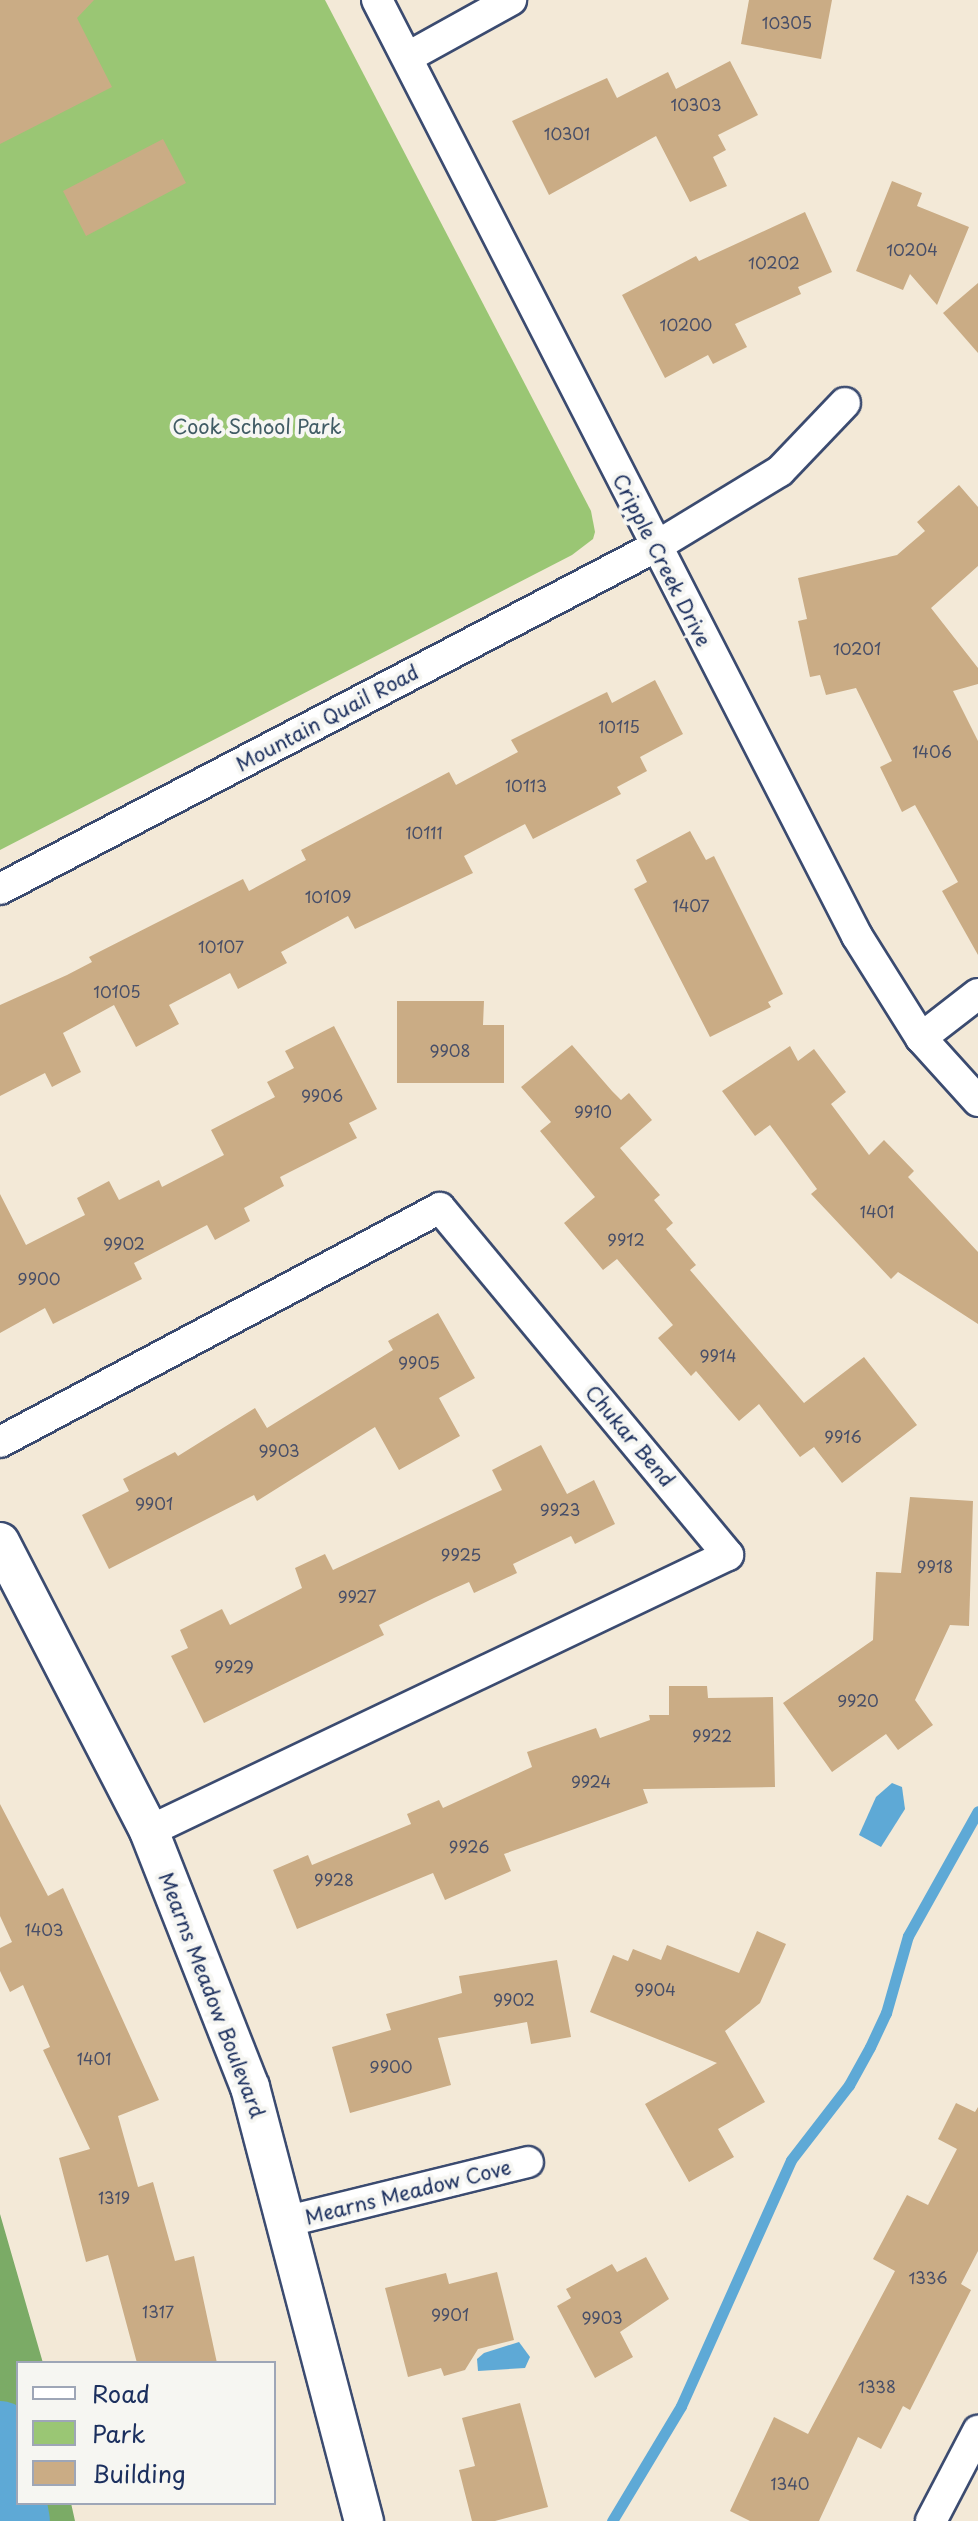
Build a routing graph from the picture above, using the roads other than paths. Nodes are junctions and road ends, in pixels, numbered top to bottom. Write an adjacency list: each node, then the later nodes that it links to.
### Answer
1 (377, 0): 3 (street, Cripple Creek Drive)
2 (511, 0): 3 (street)
3 (408, 57): 5 (street, Cripple Creek Drive)
4 (845, 403): 5 (street, Mountain Quail Road)
5 (655, 547): 6 (street, Mountain Quail Road); 8 (street, Cripple Creek Drive)
6 (0, 889)
7 (978, 994): 8 (street)
8 (921, 1038): 9 (street, Cripple Creek Drive)
9 (978, 1101)
10 (0, 1442): 12 (street, Chukar Bend)
11 (0, 1542): 12 (street, Mearns Meadow Boulevard)
12 (149, 1831): 14 (street, Mearns Meadow Boulevard)
13 (528, 2162): 14 (street, Mearns Meadow Cove)
14 (288, 2221): 16 (street, Mearns Meadow Boulevard)
15 (978, 2431): 17 (street)
16 (364, 2521)
17 (931, 2521)

